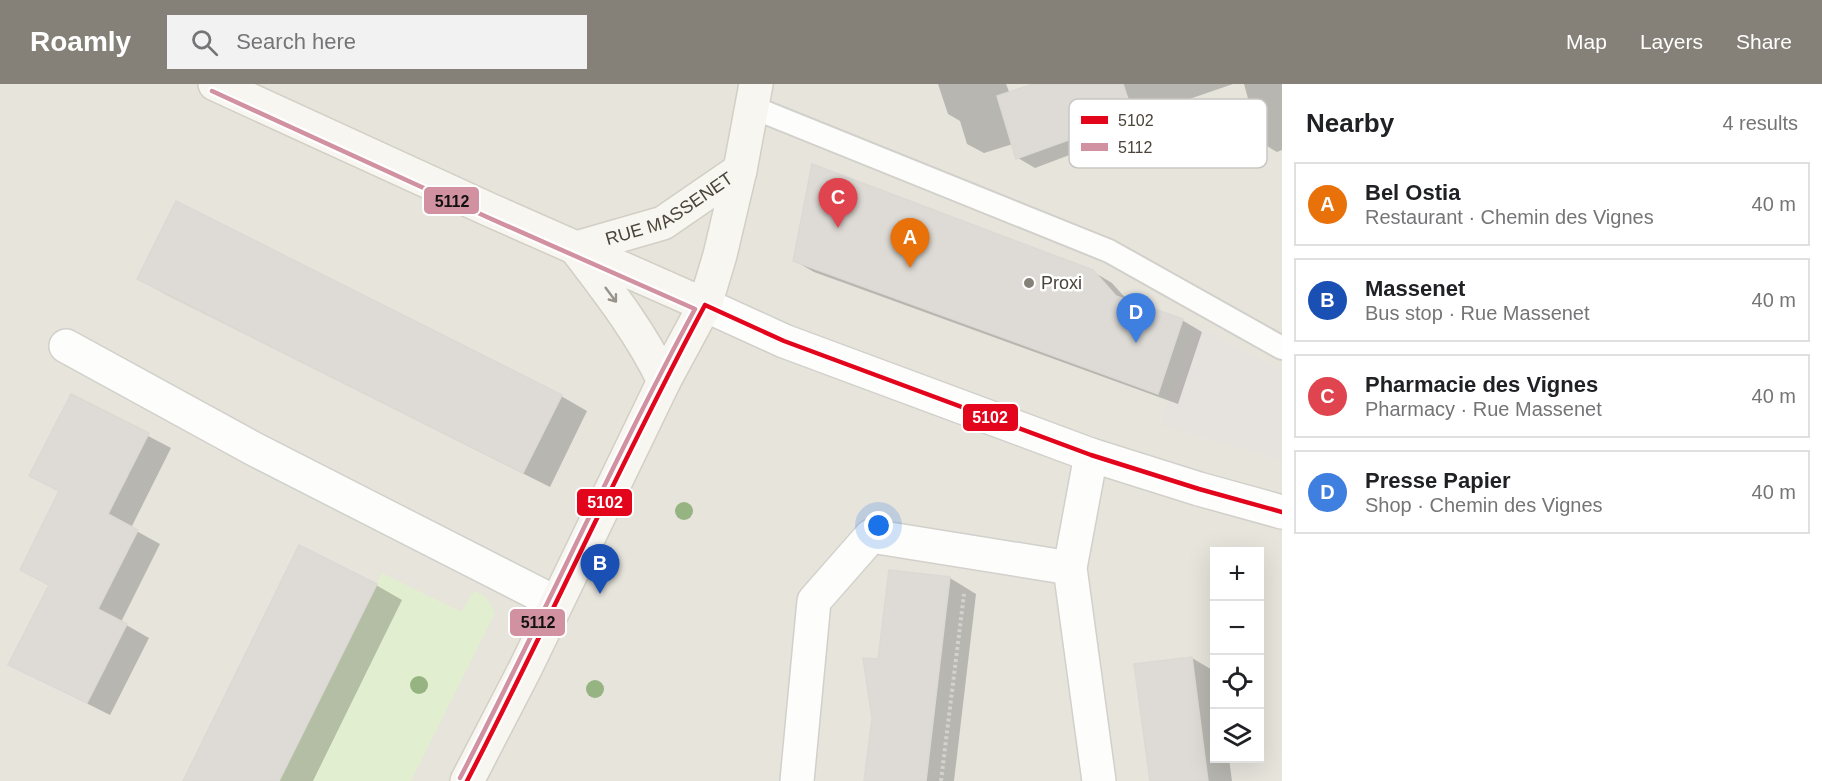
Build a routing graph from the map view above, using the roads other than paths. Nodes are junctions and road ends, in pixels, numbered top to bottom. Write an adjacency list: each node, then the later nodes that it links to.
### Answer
1 (215, 84): 4 (main road)
2 (754, 96): 3 (main road, RUE MASSENET); 7 (lane)
3 (740, 170): 4 (main road, RUE MASSENET); 5 (main road, RUE MASSENET)
4 (576, 249): 5 (main road); 8 (main road, RUE MASSENET, one-way to 8)
5 (705, 305): 8 (main road, RUE MASSENET); 9 (street)
6 (66, 346): 12 (street)
7 (1282, 348)
8 (664, 381): 12 (main road, RUE MASSENET)
9 (1091, 455): 10 (street); 11 (street)
10 (1282, 512)
11 (1070, 568): 14 (street); 15 (street)
12 (556, 603): 13 (main road, RUE MASSENET)
13 (467, 781)
14 (797, 781)
15 (1099, 781)

